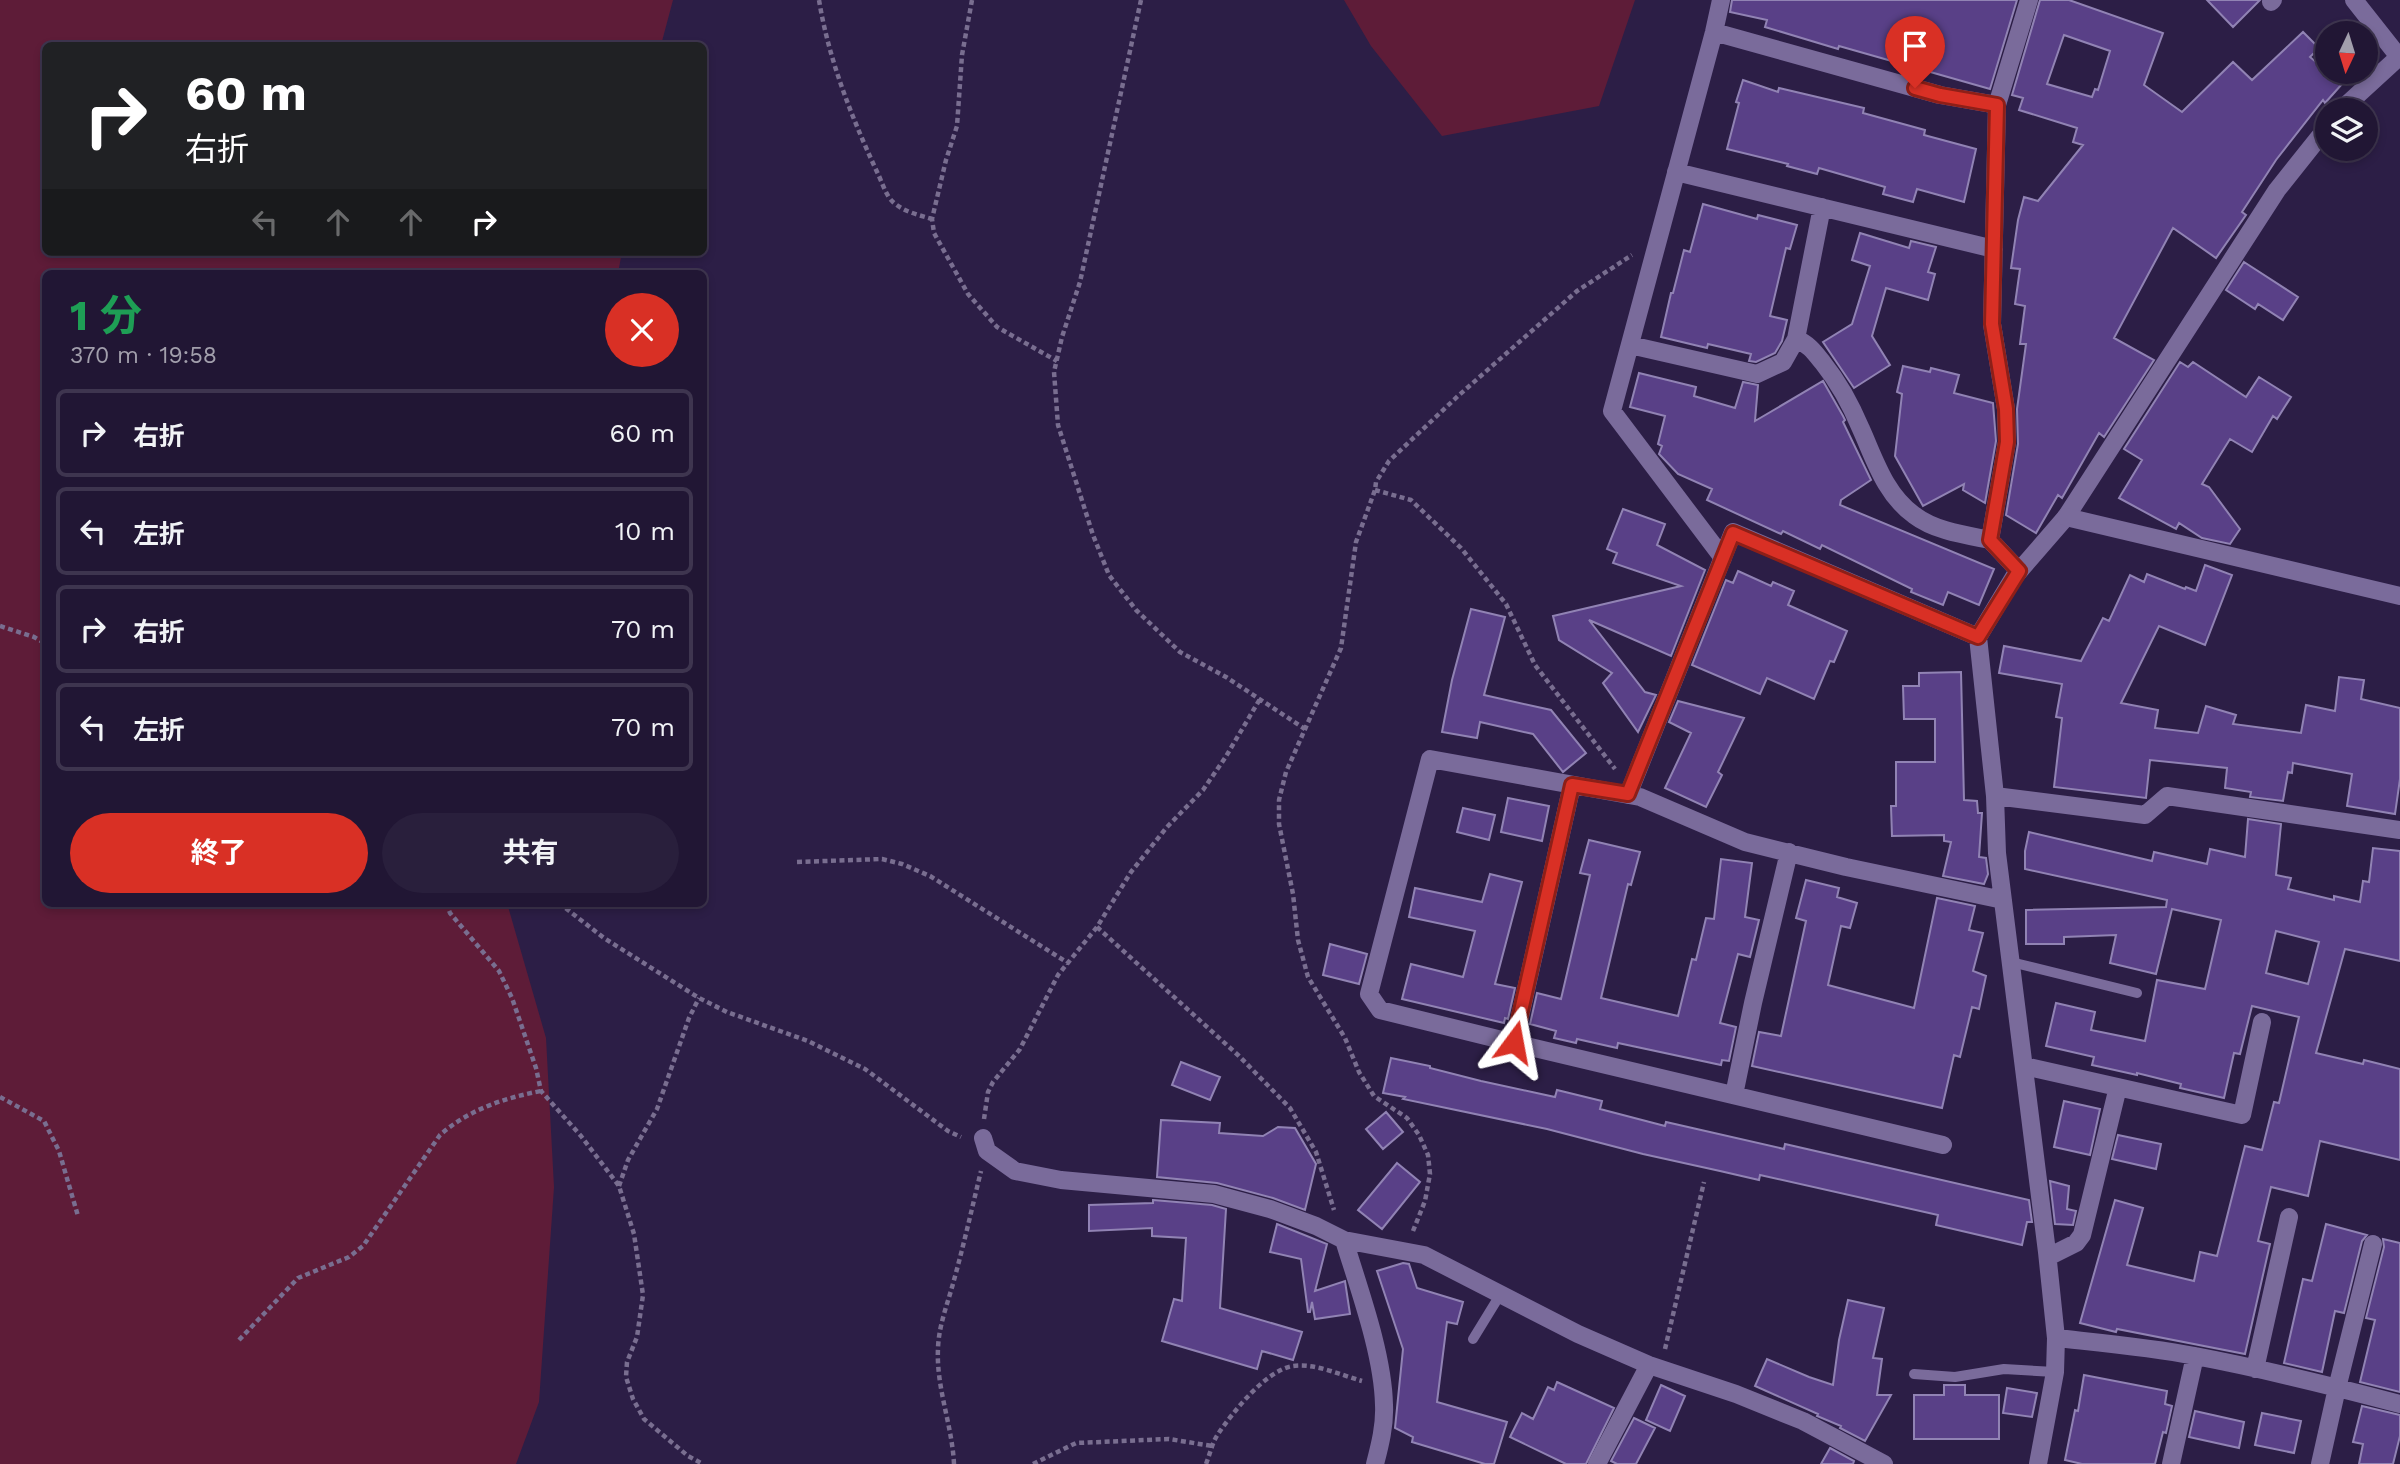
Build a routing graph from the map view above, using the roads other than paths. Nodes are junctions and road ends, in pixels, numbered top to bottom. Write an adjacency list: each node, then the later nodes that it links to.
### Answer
1 (1721, 0): 4 (street)
2 (2029, 0): 7 (street)
3 (2354, 0): 5 (street)
4 (1714, 32): 7 (street); 9 (street)
5 (2399, 56): 6 (street)
6 (2354, 98)
7 (1997, 105): 11 (street)
8 (2315, 142): 14 (street)
9 (1676, 172): 10 (street); 13 (street)
10 (1822, 207): 11 (street); 12 (street)
11 (1994, 249): 15 (street)
12 (1796, 339): 13 (street); 15 (street)
13 (1630, 345): 16 (street)
14 (2066, 517): 17 (street); 18 (street)
15 (1990, 540): 17 (street)
16 (1723, 558): 19 (street); 21 (street)
17 (2019, 571): 19 (street)
18 (2400, 596)
19 (1978, 637): 22 (street)
20 (1572, 785): 21 (street); 29 (street); 29 (street)
21 (1631, 788): 24 (street)
22 (1995, 796): 23 (street); 25 (street)
23 (2400, 830)
24 (1789, 852): 25 (street); 32 (street)
25 (2003, 900): 26 (street)
26 (2011, 961): 27 (lane); 30 (street)
27 (2137, 993)
28 (2262, 1022): 31 (street)
29 (1514, 1042): 32 (street)
30 (2024, 1066): 31 (street); 38 (street)
31 (2118, 1087): 38 (street)
32 (1734, 1095): 34 (street)
33 (985, 1145): 36 (street)
34 (1943, 1145)
35 (2289, 1217): 44 (street)
36 (1344, 1240): 39 (street); 49 (street)
37 (2373, 1244): 47 (street)
38 (2048, 1257): 40 (street)
39 (1500, 1295): 41 (lane); 43 (street)
40 (2056, 1338): 42 (street); 45 (street)
41 (1473, 1339)
42 (2195, 1356): 44 (street); 53 (street)
43 (1655, 1367): 50 (street); 51 (street)
44 (2255, 1369): 47 (street)
45 (2056, 1372): 46 (lane); 52 (street)
46 (1914, 1374)
47 (2336, 1388): 48 (street); 54 (street)
48 (2400, 1404)
49 (1375, 1464)
50 (1597, 1464)
51 (1884, 1464)
52 (2038, 1464)
53 (2171, 1464)
54 (2320, 1464)

